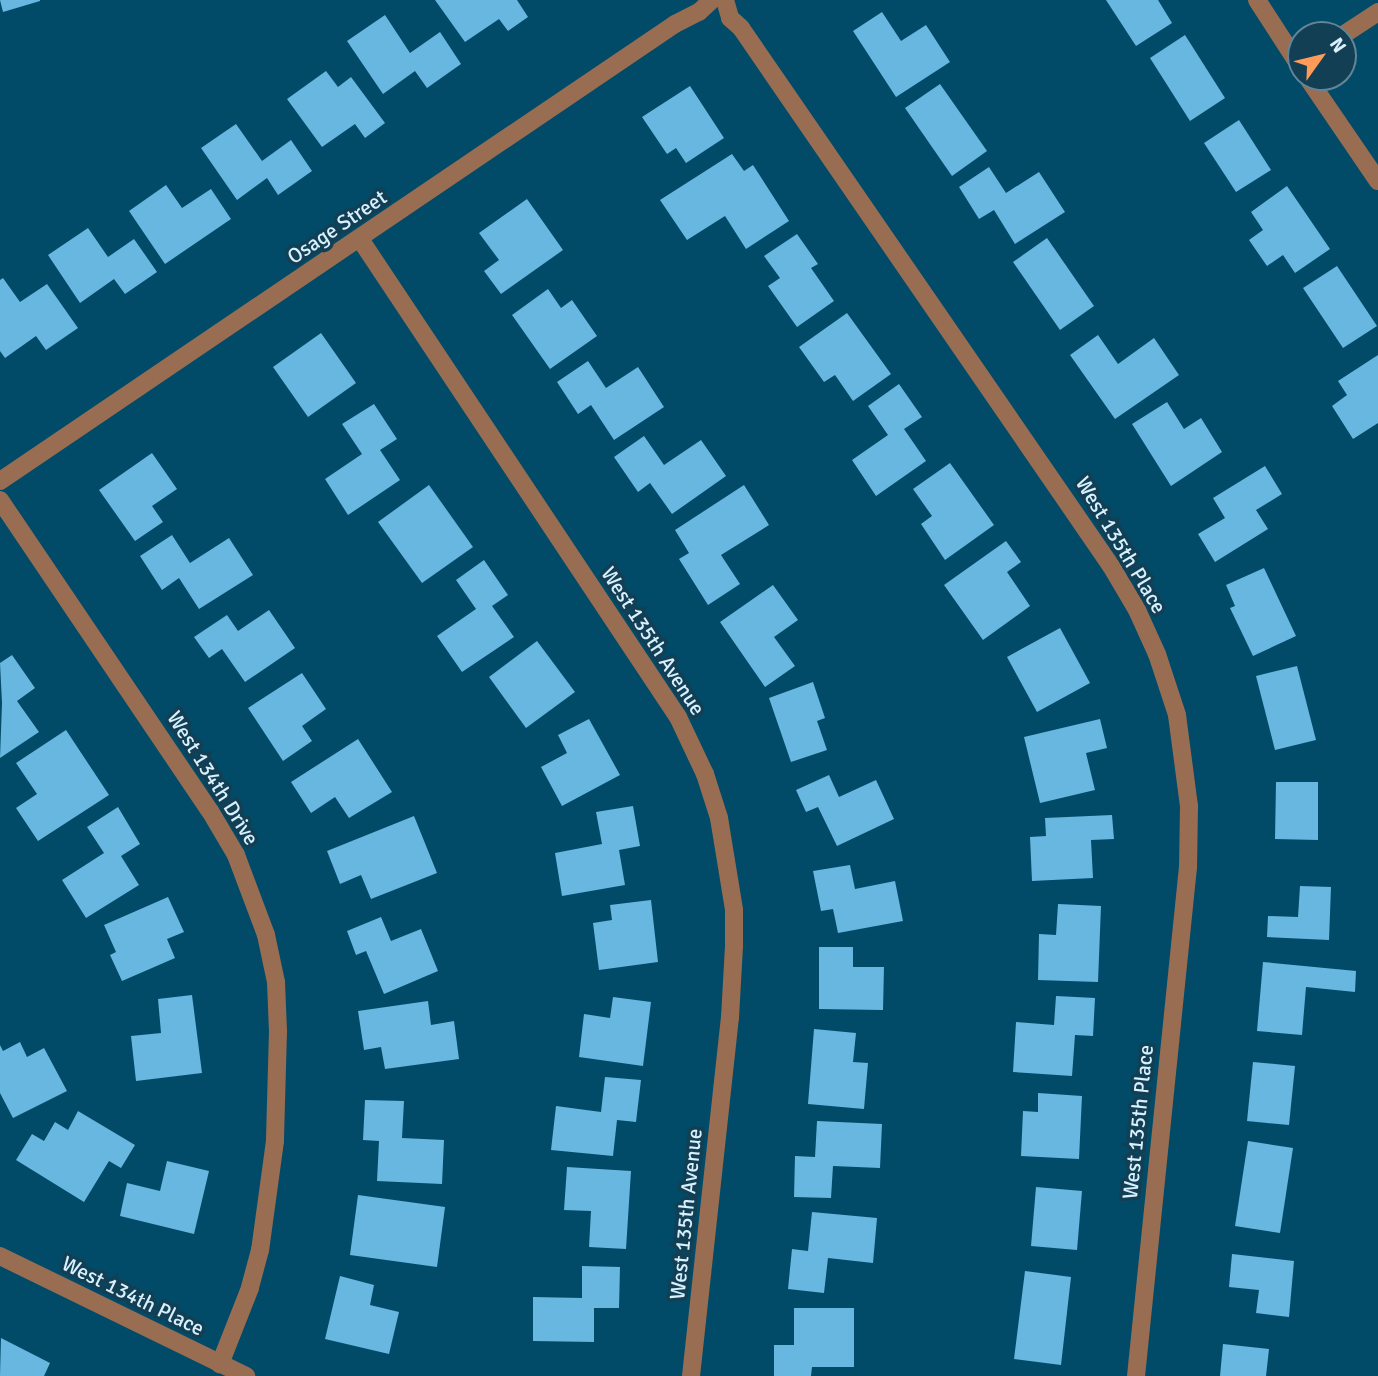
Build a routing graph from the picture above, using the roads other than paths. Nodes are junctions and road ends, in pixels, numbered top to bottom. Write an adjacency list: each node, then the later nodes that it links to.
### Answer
1 (725, 0): 16 (street, West 135th Place)
2 (1257, 0): 6 (street)
3 (706, 6): 9 (street, Osage Street)
4 (1378, 12): 5 (street)
5 (1357, 26)
6 (1287, 45)
7 (1317, 91): 8 (street)
8 (1378, 181)
9 (360, 239): 10 (street, Osage Street); 15 (street, West 135th Avenue)
10 (0, 481)
11 (0, 500): 13 (street, West 134th Drive)
12 (0, 1256): 13 (street, West 134th Place)
13 (220, 1364): 14 (street, West 134th Place)
14 (246, 1376)
15 (691, 1376)
16 (1136, 1376)

